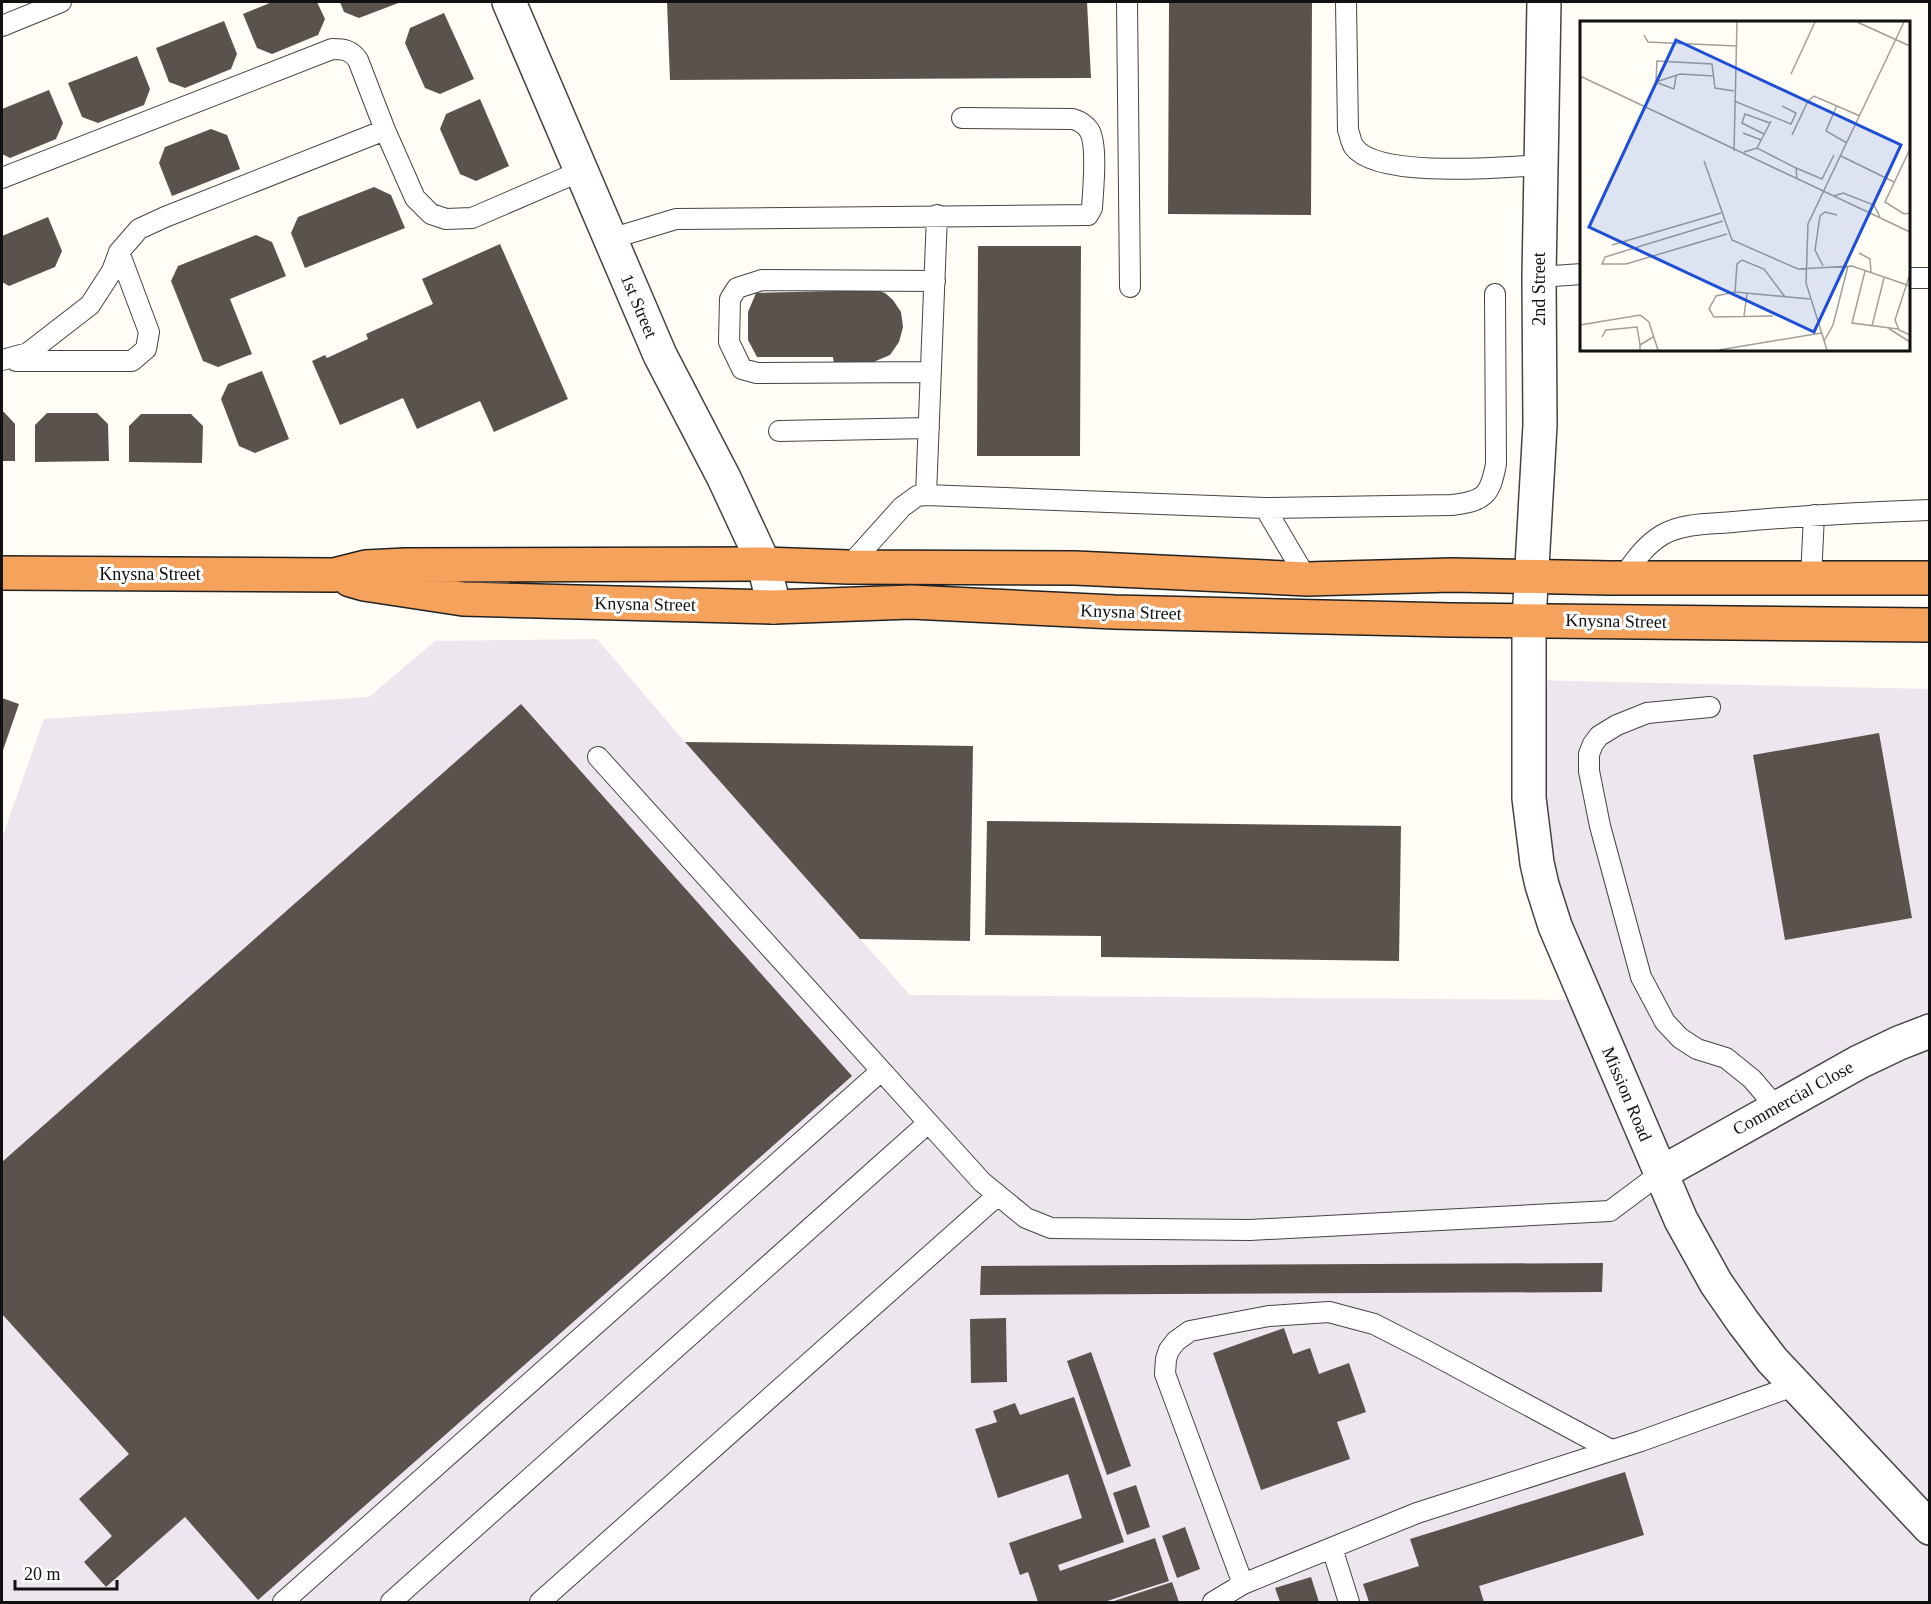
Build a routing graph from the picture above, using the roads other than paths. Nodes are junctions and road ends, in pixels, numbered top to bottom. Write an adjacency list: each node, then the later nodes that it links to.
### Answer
1 (61, 2): 6 (lane)
2 (509, 2): 10 (street, 1st Street)
3 (1127, 2): 20 (lane)
4 (1346, 2): 9 (lane)
5 (1544, 2): 9 (street, 2nd Street)
6 (2, 26)
7 (962, 118): 12 (lane)
8 (385, 130): 10 (lane); 11 (lane); 14 (lane)
9 (1541, 165): 16 (street, 2nd Street)
10 (581, 171): 13 (street, 1st Street)
11 (2, 178)
12 (937, 215): 13 (lane); 19 (lane)
13 (610, 239): 30 (street, 1st Street)
14 (119, 252): 22 (lane); 22 (lane)
15 (1580, 274): 16 (lane)
16 (1539, 277): 34 (street, 2nd Street)
17 (1910, 278): 18 (lane)
18 (1929, 278)
19 (934, 281): 23 (lane); 23 (lane)
20 (1130, 287)
21 (1495, 294): 27 (lane)
22 (2, 361)
23 (931, 372): 24 (lane)
24 (929, 428): 25 (lane); 26 (lane)
25 (779, 431)
26 (926, 495): 27 (lane); 31 (lane)
27 (1265, 508): 38 (lane)
28 (1929, 510): 29 (lane)
29 (1814, 515): 35 (lane); 36 (lane)
30 (764, 564): 31 (highway, Knysna Street); 33 (highway, Knysna Street); 39 (street, 1st Street)
31 (848, 567): 38 (highway, Knysna Street)
32 (2, 573): 33 (highway, Knysna Street)
33 (334, 575): 39 (highway, Knysna Street)
34 (1532, 577): 35 (highway, Knysna Street); 38 (highway, Knysna Street); 40 (street, Mission Road)
35 (1622, 578): 36 (highway, Knysna Street)
36 (1811, 578): 37 (highway, Knysna Street)
37 (1929, 578)
38 (1307, 579)
39 (774, 607): 40 (highway, Knysna Street)
40 (1529, 620): 41 (highway, Knysna Street); 48 (street, Mission Road)
41 (1929, 625)
42 (1710, 706): 46 (lane)
43 (598, 757): 45 (lane)
44 (1929, 1031): 46 (street, Commercial Close)
45 (882, 1071): 47 (lane); 55 (lane)
46 (1776, 1107): 48 (street, Commercial Close)
47 (928, 1123): 49 (lane); 56 (lane)
48 (1661, 1173): 49 (lane); 50 (street, Mission Road)
49 (998, 1195): 57 (lane)
50 (1796, 1385): 51 (lane); 52 (street, Mission Road)
51 (1611, 1450): 53 (lane); 54 (lane)
52 (1929, 1528)
53 (1332, 1548): 54 (lane); 59 (lane)
54 (1243, 1584): 58 (lane)
55 (283, 1602)
56 (391, 1602)
57 (540, 1602)
58 (1213, 1602)
59 (1349, 1602)

